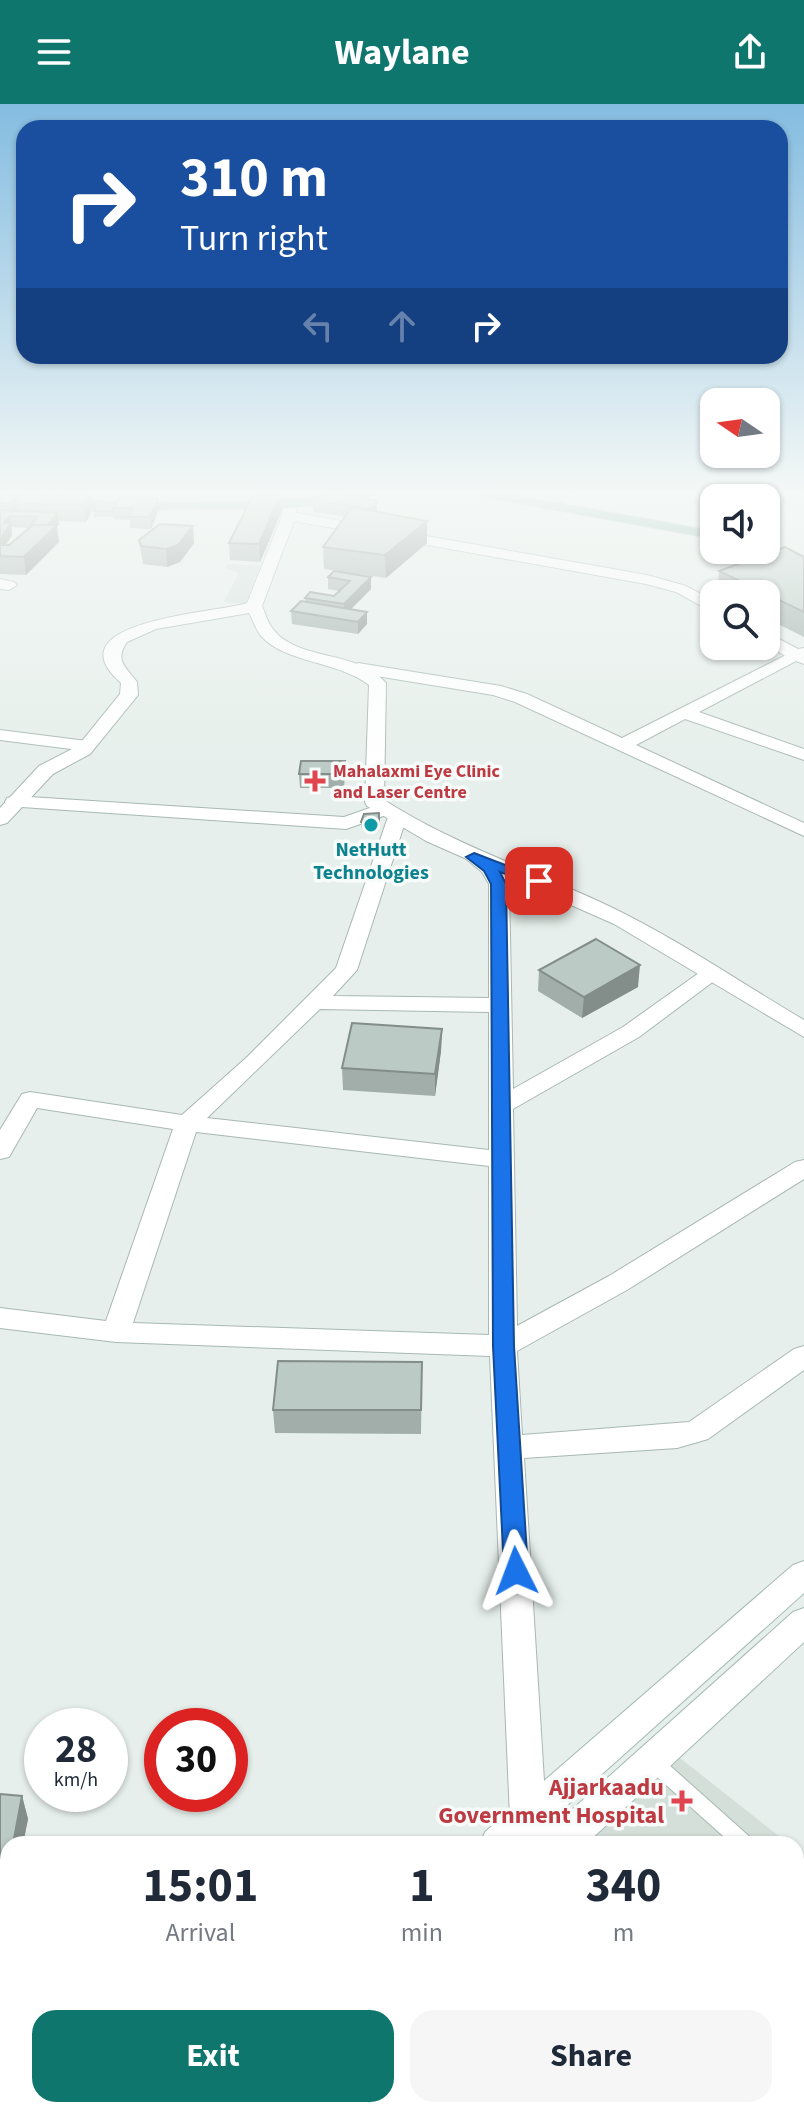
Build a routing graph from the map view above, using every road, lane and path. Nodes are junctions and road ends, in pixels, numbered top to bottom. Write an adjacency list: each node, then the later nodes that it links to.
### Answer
1 (261, 587): 4 (street)
2 (673, 587): 3 (street)
3 (700, 600)
4 (254, 606): 7 (street); 11 (street)
5 (780, 645): 6 (street)
6 (801, 656): 8 (street)
7 (358, 668): 10 (street); 14 (street)
8 (684, 713): 10 (street); 12 (street)
9 (0, 735): 11 (street)
10 (622, 745): 16 (street)
11 (87, 746): 13 (street)
12 (804, 755)
13 (14, 802): 14 (street); 15 (street)
14 (390, 812): 17 (street); 19 (street)
15 (0, 819)
16 (804, 830)
17 (474, 857): 18 (street); 20 (street)
18 (711, 975): 21 (street); 22 (street)
19 (315, 1002): 20 (street); 23 (street)
20 (500, 1005): 22 (street)
21 (804, 1030)
22 (501, 1106): 25 (street)
23 (187, 1123): 24 (street); 25 (street); 28 (street)
24 (0, 1151)
25 (501, 1159): 29 (street)
26 (804, 1168): 29 (street)
27 (0, 1318): 28 (street)
28 (116, 1332): 29 (street)
29 (503, 1346): 31 (street)
30 (804, 1356): 31 (street)
31 (510, 1447): 35 (street)
32 (804, 1574): 35 (street)
33 (804, 1622): 34 (street)
34 (652, 1761): 36 (street); 37 (lane)
35 (537, 1831)
36 (569, 1836)
37 (736, 1836)

